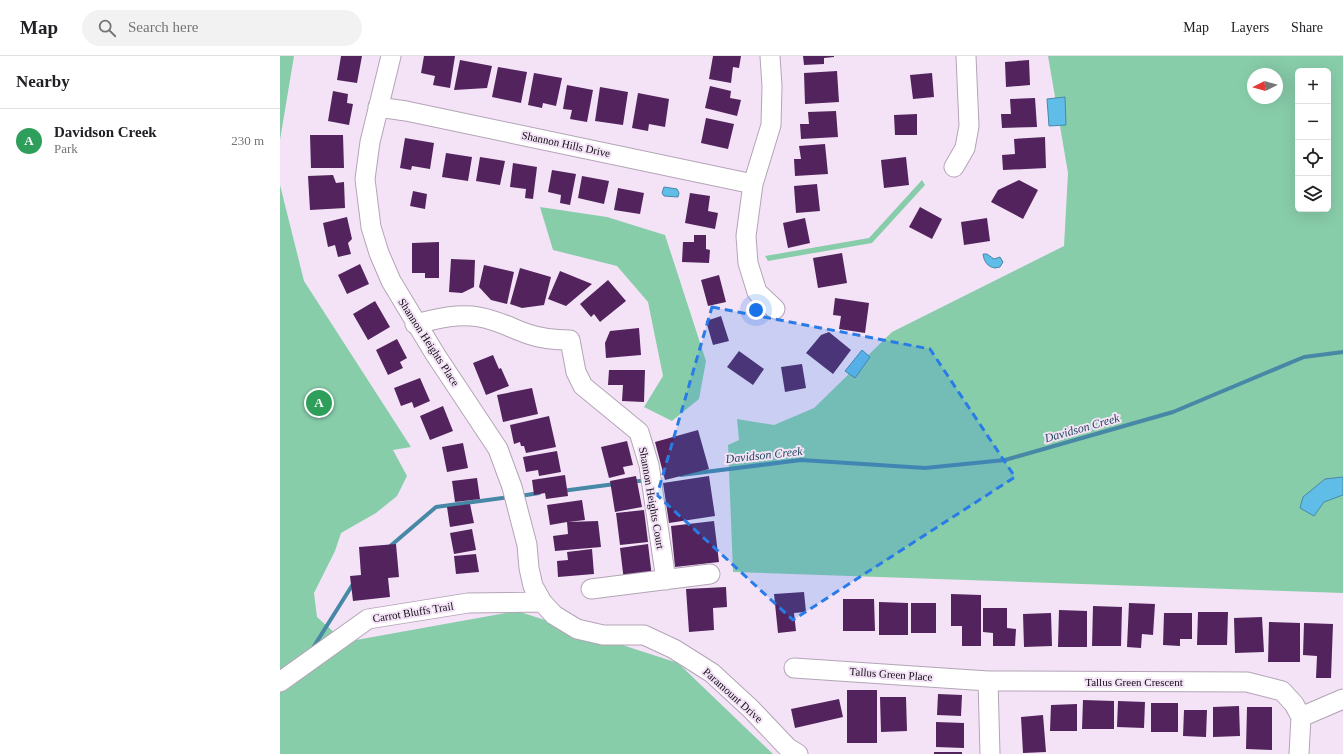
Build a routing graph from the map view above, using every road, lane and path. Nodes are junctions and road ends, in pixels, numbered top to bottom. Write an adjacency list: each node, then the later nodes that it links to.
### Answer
1 (391, 56): 4 (street, Shannon Heights Place)
2 (770, 56): 6 (street)
3 (966, 56): 5 (street)
4 (378, 107): 6 (street, Shannon Hills Drive); 8 (street, Shannon Heights Place)
5 (954, 167)
6 (753, 184): 7 (street)
7 (775, 309)
8 (415, 324): 9 (street, Shannon Heights Place); 11 (street, Shannon Heights Court)
9 (529, 568): 13 (street, Paramount Drive)
10 (710, 574): 11 (street)
11 (666, 580): 12 (street)
12 (591, 589)
13 (542, 602): 16 (street, Carrot Bluffs Trail); 19 (street, Paramount Drive)
14 (794, 668): 15 (street, Tallus Green Place)
15 (988, 681): 18 (street, Tallus Green Crescent); 20 (street)
16 (280, 682)
17 (1343, 699): 18 (street)
18 (1301, 718): 21 (street)
19 (798, 754)
20 (990, 754)
21 (1299, 754)

